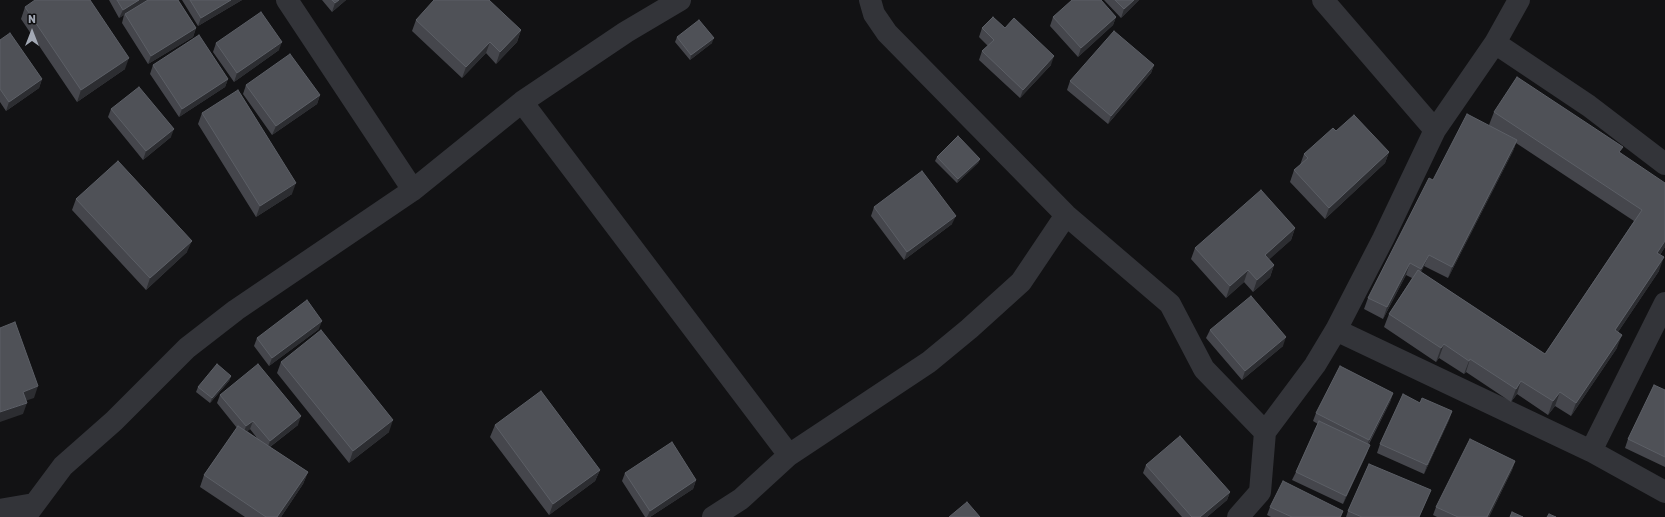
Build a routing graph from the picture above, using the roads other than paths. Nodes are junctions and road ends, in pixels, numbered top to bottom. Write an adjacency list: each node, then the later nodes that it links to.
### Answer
1 (287, 0): 10 (street)
2 (680, 0): 7 (street)
3 (870, 0): 11 (street)
4 (1323, 0): 8 (street)
5 (1519, 0): 6 (street)
6 (1496, 43): 8 (street); 9 (street)
7 (522, 102): 10 (street); 16 (street)
8 (1435, 130): 13 (street)
9 (1665, 164)
10 (413, 190): 19 (street)
11 (1066, 215): 14 (street); 16 (street)
12 (1665, 303): 15 (street)
13 (1336, 330): 14 (street); 15 (street)
14 (1265, 432): 21 (street)
15 (1591, 451): 17 (street)
16 (789, 455): 20 (street)
17 (1665, 492)
18 (0, 510): 19 (street)
19 (30, 511)
20 (713, 517)
21 (1238, 517)

